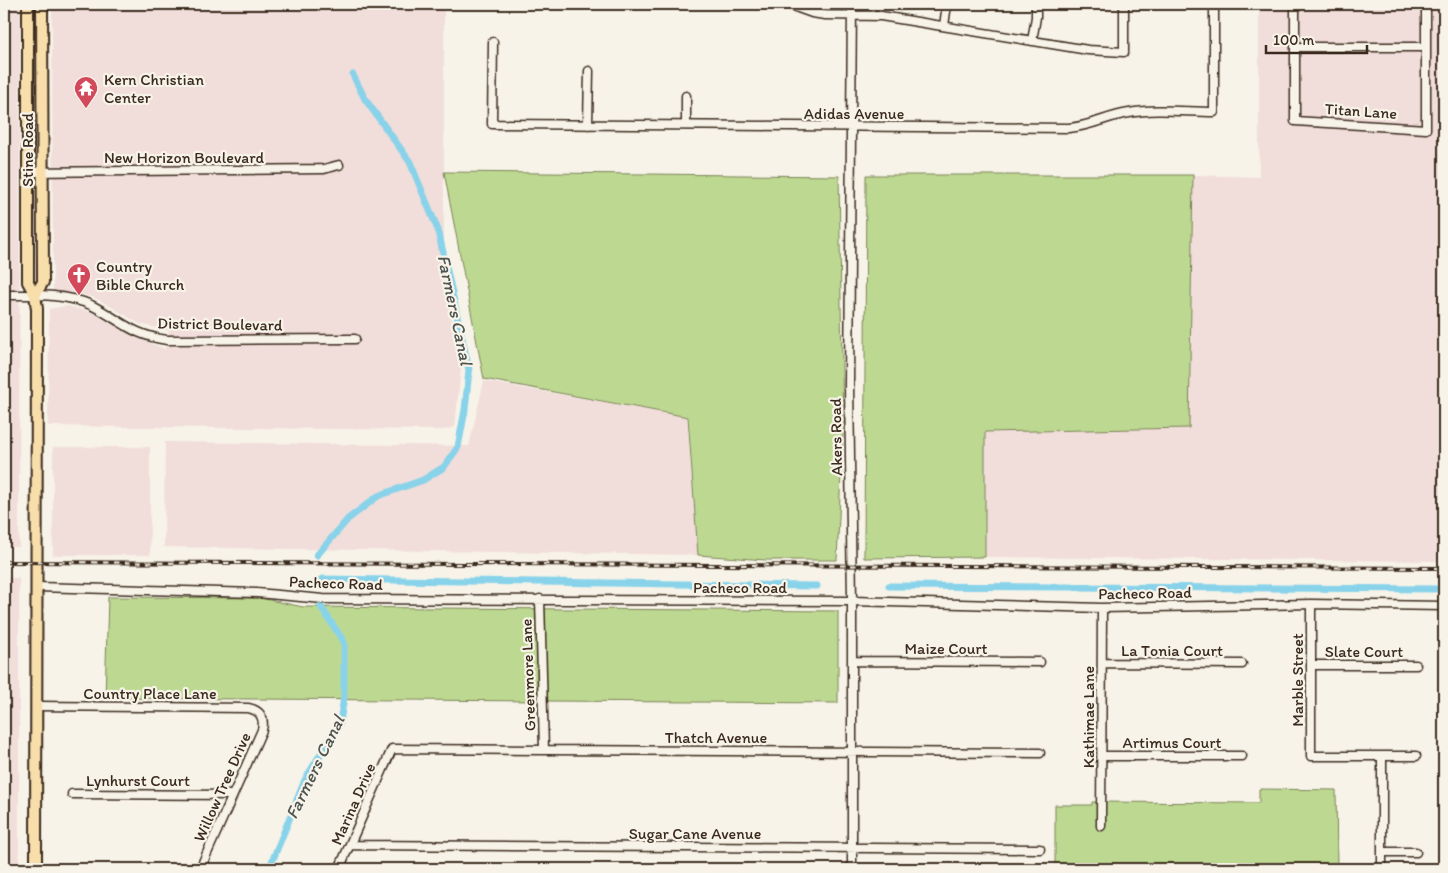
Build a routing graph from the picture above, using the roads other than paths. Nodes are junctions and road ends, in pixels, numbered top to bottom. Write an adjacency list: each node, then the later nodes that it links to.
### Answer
1 (28, 4): 14 (main road, Stine Road)
2 (34, 4): 13 (main road)
3 (42, 4): 13 (main road, Stine Road)
4 (787, 4): 12 (street)
5 (852, 4): 12 (street, Akers Road)
6 (947, 4): 15 (street)
7 (1036, 4): 16 (street)
8 (1124, 4): 16 (street)
9 (1214, 4): 25 (street, Adidas Avenue)
10 (1295, 4): 18 (street)
11 (1426, 4): 19 (street)
12 (852, 15): 15 (street); 25 (street, Akers Road)
13 (42, 19): 21 (main road, Stine Road)
14 (28, 20): 21 (main road); 27 (main road, Stine Road)
15 (944, 26): 16 (street)
16 (1032, 41)
17 (493, 42): 23 (street, Adidas Avenue)
18 (1295, 48): 19 (street); 19 (street, Titan Lane)
19 (1426, 48)
20 (589, 72): 23 (street)
21 (42, 73): 28 (main road, Stine Road)
22 (686, 96): 24 (street)
23 (588, 125): 24 (street, Adidas Avenue)
24 (686, 125): 25 (street, Adidas Avenue)
25 (852, 126): 34 (street, Akers Road)
26 (339, 165): 28 (street, New Horizon Boulevard)
27 (27, 172): 28 (street, New Horizon Boulevard); 30 (main road, Stine Road)
28 (42, 172): 30 (main road, Stine Road)
29 (4, 294): 30 (street, District Boulevard)
30 (35, 294): 31 (street, District Boulevard); 32 (main road, Stine Road)
31 (355, 339)
32 (36, 587): 33 (street, Pacheco Road); 44 (main road, Stine Road)
33 (540, 599): 34 (street, Pacheco Road); 47 (street, Greenmore Lane)
34 (852, 601): 37 (street, Pacheco Road); 38 (street, Akers Road)
35 (1311, 604): 36 (street, Pacheco Road); 37 (street, Pacheco Road); 42 (street, Marble Street)
36 (1444, 606)
37 (1102, 608): 40 (street, Kathimae Lane)
38 (852, 661): 39 (street, Maize Court); 48 (street, Akers Road)
39 (1040, 662)
40 (1102, 663): 41 (street, La Tonia Court); 50 (street, Kathimae Lane)
41 (1242, 664)
42 (1311, 665): 43 (street, Slate Court); 52 (street, Marble Street)
43 (1416, 665)
44 (36, 706): 45 (street, Country Place Lane); 62 (main road, Stine Road)
45 (261, 715): 55 (street, Willow Tree Drive)
46 (392, 749): 47 (street, Thatch Avenue); 57 (street, Marina Drive)
47 (544, 750): 48 (street, Thatch Avenue)
48 (852, 752): 49 (street, Thatch Avenue); 58 (street, Akers Road)
49 (1040, 753)
50 (1102, 756): 51 (street, Artimus Court); 56 (street, Kathimae Lane)
51 (1242, 756)
52 (1382, 756): 53 (street); 60 (street)
53 (1416, 756)
54 (72, 794): 55 (street, Lynhurst Court)
55 (234, 794): 63 (street, Willow Tree Drive)
56 (1101, 826)
57 (350, 845): 58 (street, Sugar Cane Avenue); 64 (street, Marina Drive)
58 (852, 848): 59 (street, Sugar Cane Avenue); 65 (street, Akers Road)
59 (1040, 849)
60 (1382, 852): 61 (street); 66 (street)
61 (1416, 852)
62 (36, 869)
63 (200, 869)
64 (339, 869)
65 (852, 869)
66 (1382, 869)

